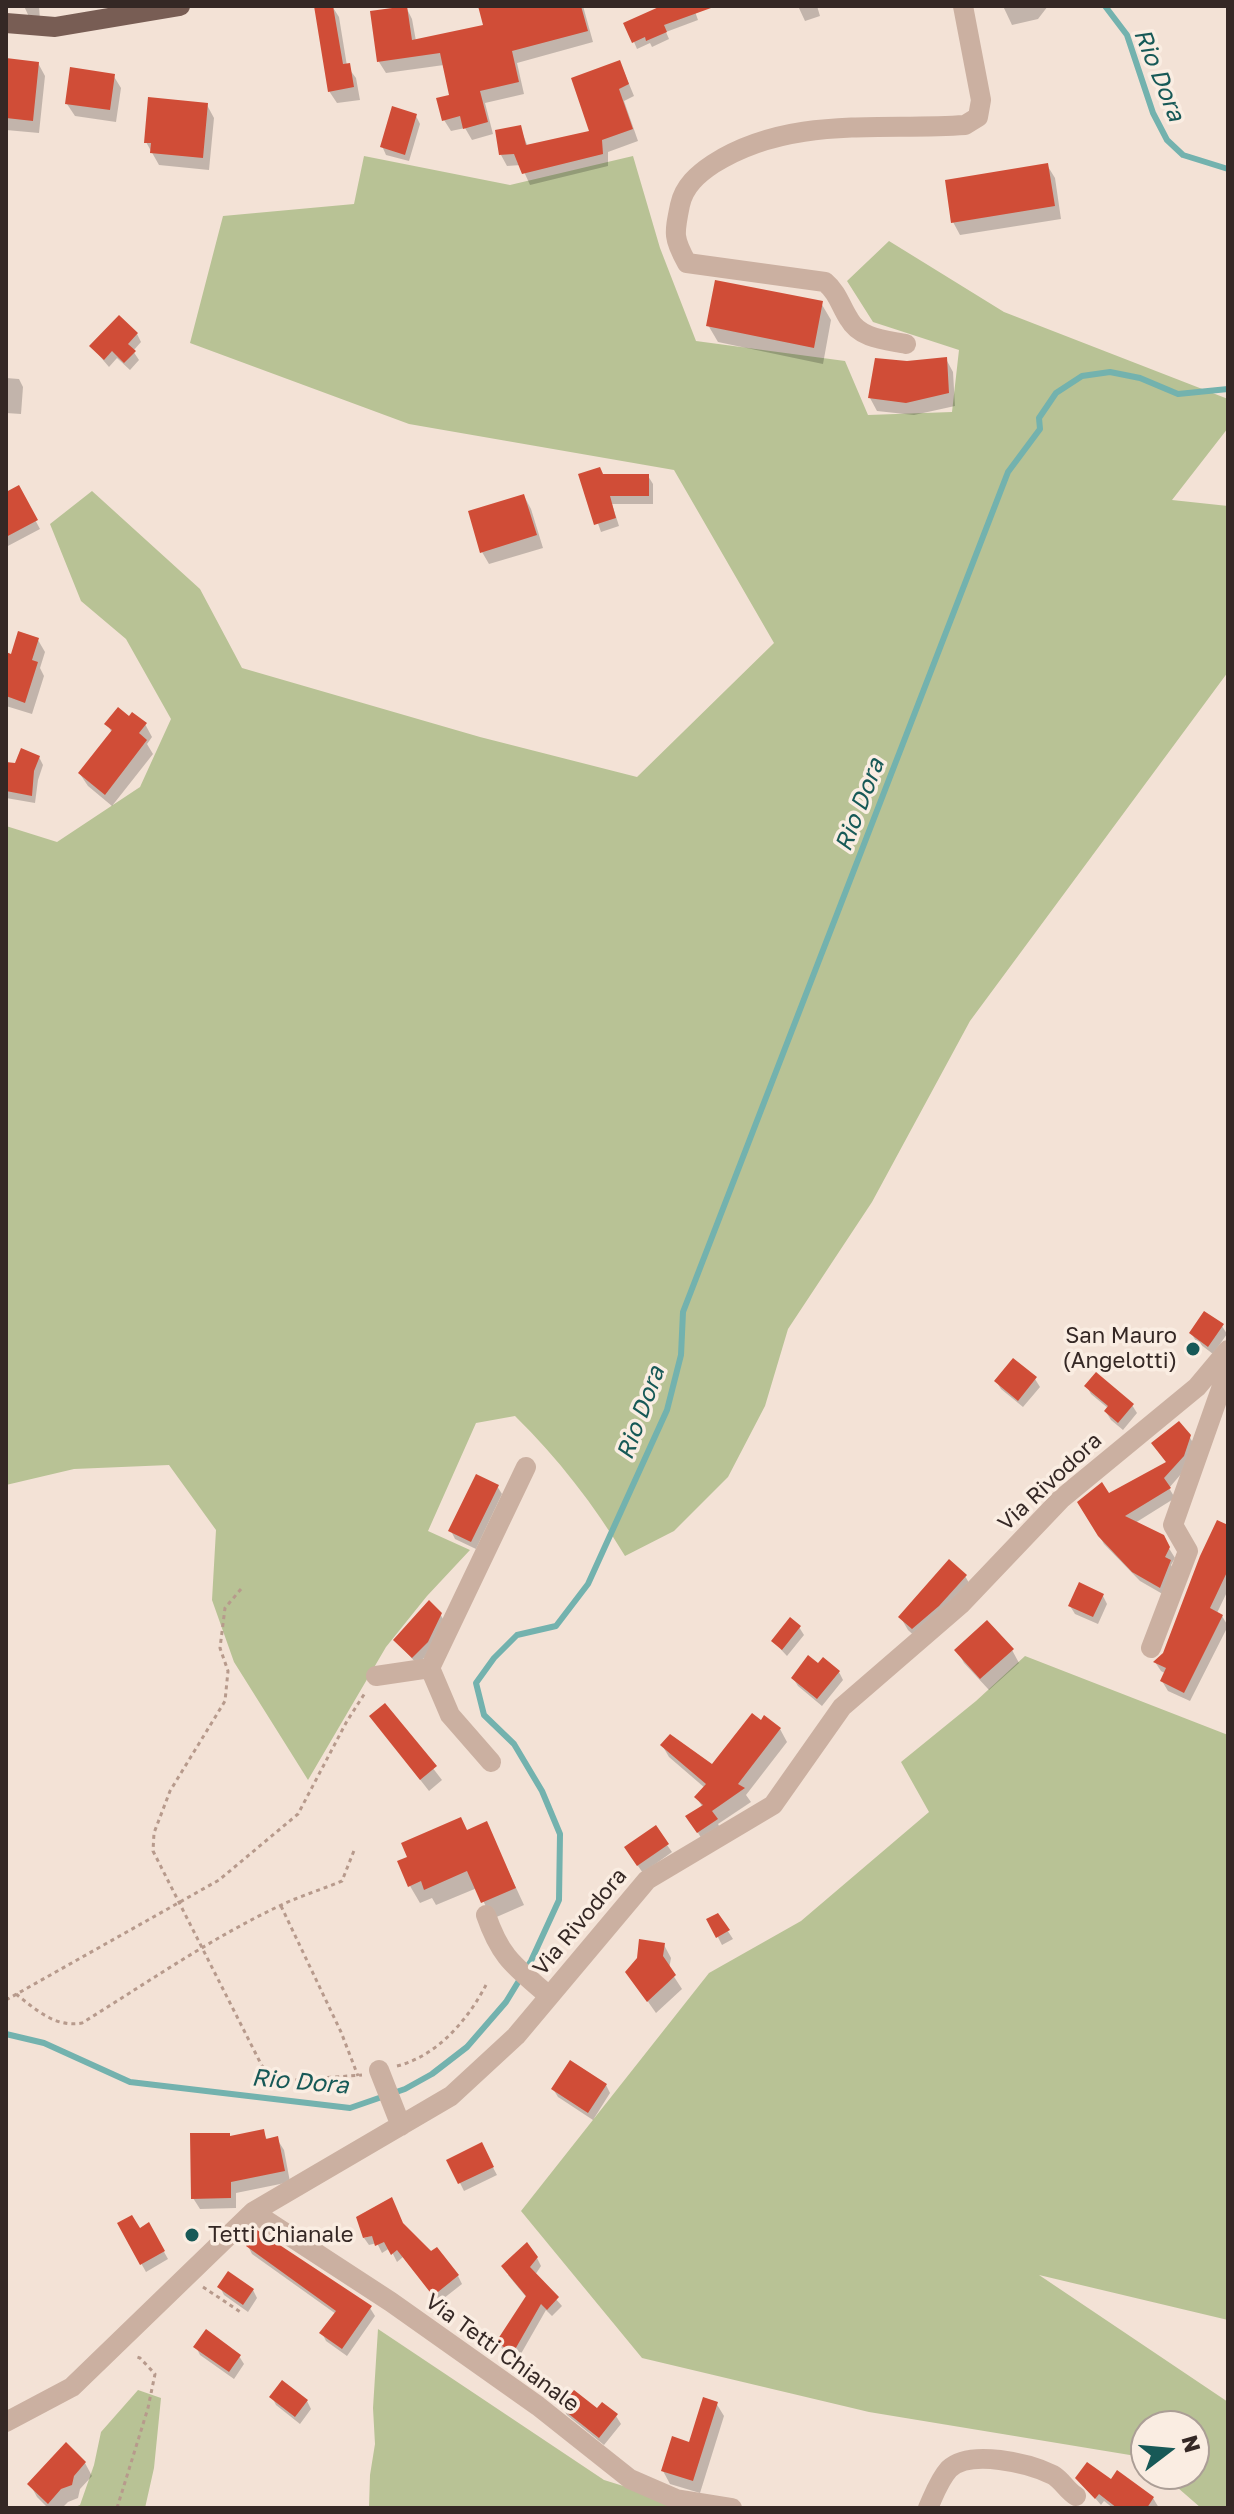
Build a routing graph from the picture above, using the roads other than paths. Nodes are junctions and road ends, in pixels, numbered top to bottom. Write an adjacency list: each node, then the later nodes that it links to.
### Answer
1 (180, 6): 3 (main road)
2 (963, 6): 4 (street)
3 (6, 23)
4 (906, 344)
5 (1228, 1350): 13 (street, Via Rivodora)
6 (1228, 1369): 8 (street)
7 (526, 1467): 9 (street)
8 (1151, 1648)
9 (430, 1668): 10 (street); 11 (street)
10 (376, 1676)
11 (491, 1762)
12 (486, 1915): 13 (street)
13 (549, 1996): 15 (street, Via Rivodora)
14 (381, 2077): 15 (street)
15 (401, 2126): 16 (street, Via Rivodora)
16 (253, 2212): 17 (street, Via Rivodora); 19 (street, Via Tetti Chianale)
17 (6, 2422)
18 (1076, 2496): 20 (street)
19 (732, 2508)
20 (928, 2508)

